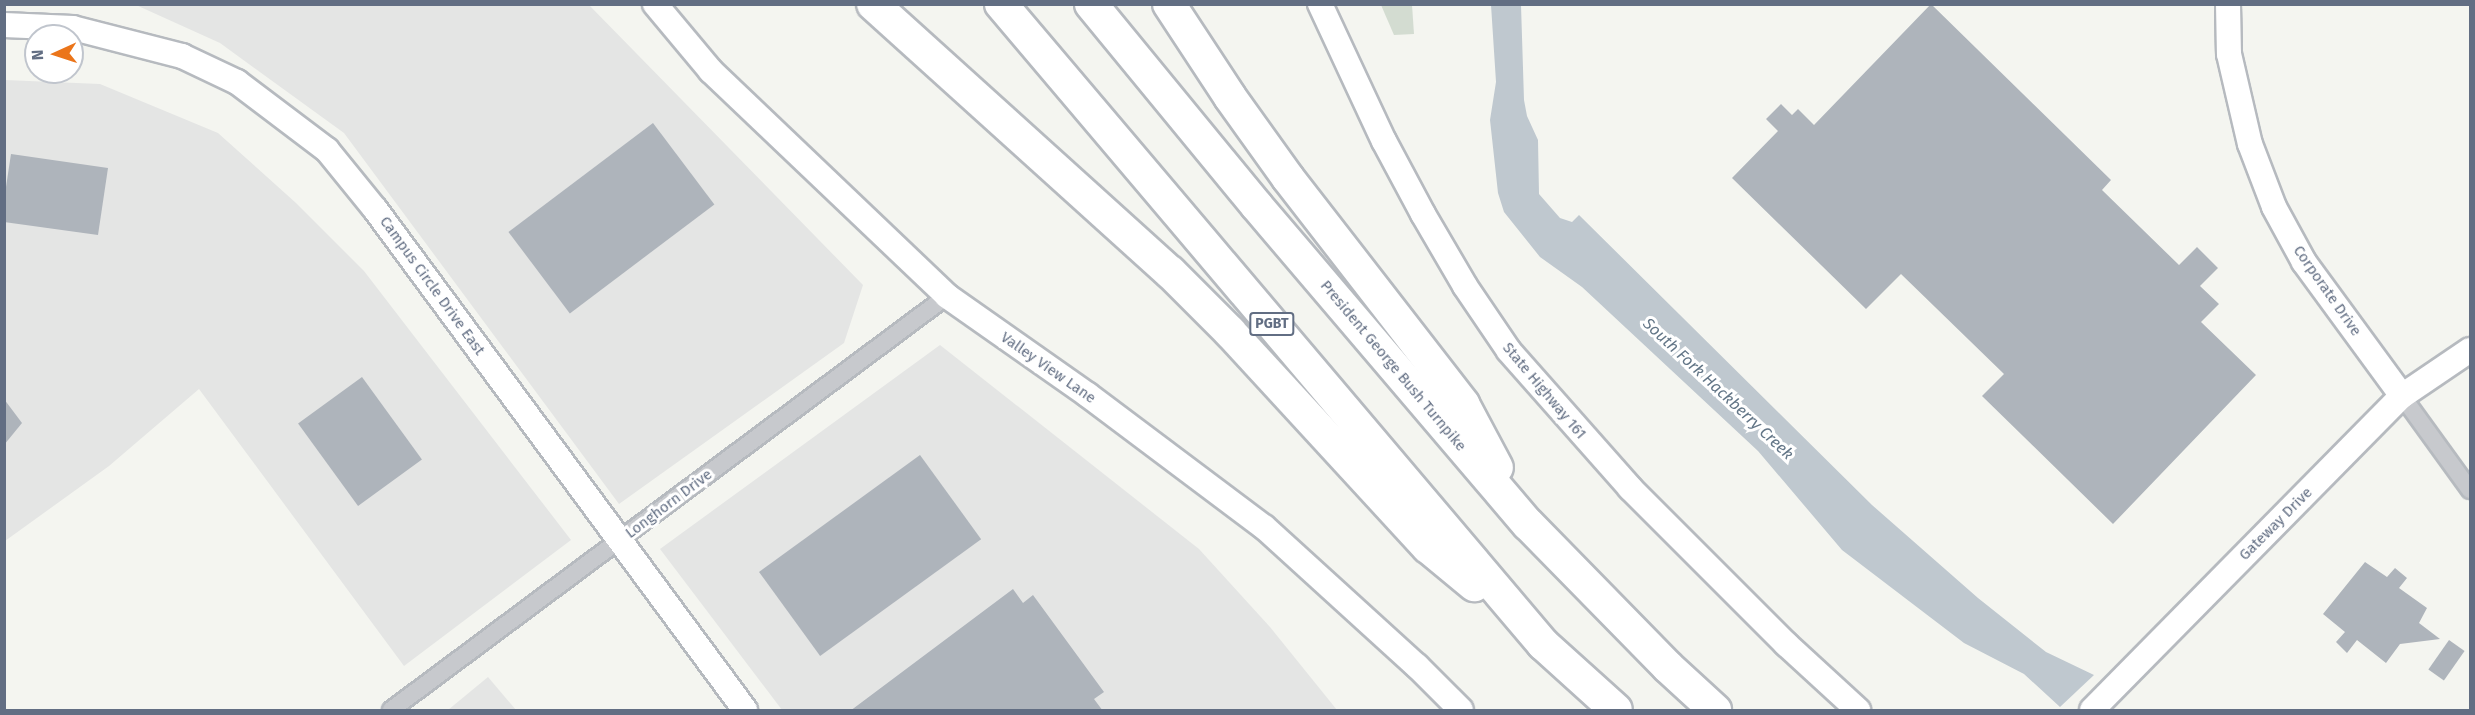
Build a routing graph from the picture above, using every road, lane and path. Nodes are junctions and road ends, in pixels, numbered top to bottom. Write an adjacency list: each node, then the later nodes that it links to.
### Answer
1 (655, 4): 9 (street, Valley View Lane)
2 (873, 4): 15 (highway)
3 (1001, 4): 15 (highway, PGBT)
4 (1091, 4): 13 (highway, President George Bush Turnpike)
5 (1168, 4): 13 (highway)
6 (1320, 4): 21 (street, State Highway 161)
7 (2228, 4): 11 (street, Corporate Drive)
8 (4, 25): 14 (street, Campus Circle Drive East)
9 (946, 296): 14 (street, Longhorn Drive); 18 (street, Valley View Lane)
10 (2470, 350): 11 (street, Gateway Drive)
11 (2402, 396): 12 (street); 22 (street, Gateway Drive)
12 (2470, 490)
13 (1528, 524): 20 (highway, President George Bush Turnpike)
14 (620, 542): 16 (street, Longhorn Drive); 17 (street, Campus Circle Drive East)
15 (1543, 644): 19 (highway, PGBT)
16 (391, 711)
17 (745, 711)
18 (1461, 711)
19 (1616, 711)
20 (1715, 711)
21 (1858, 711)
22 (2092, 711)

